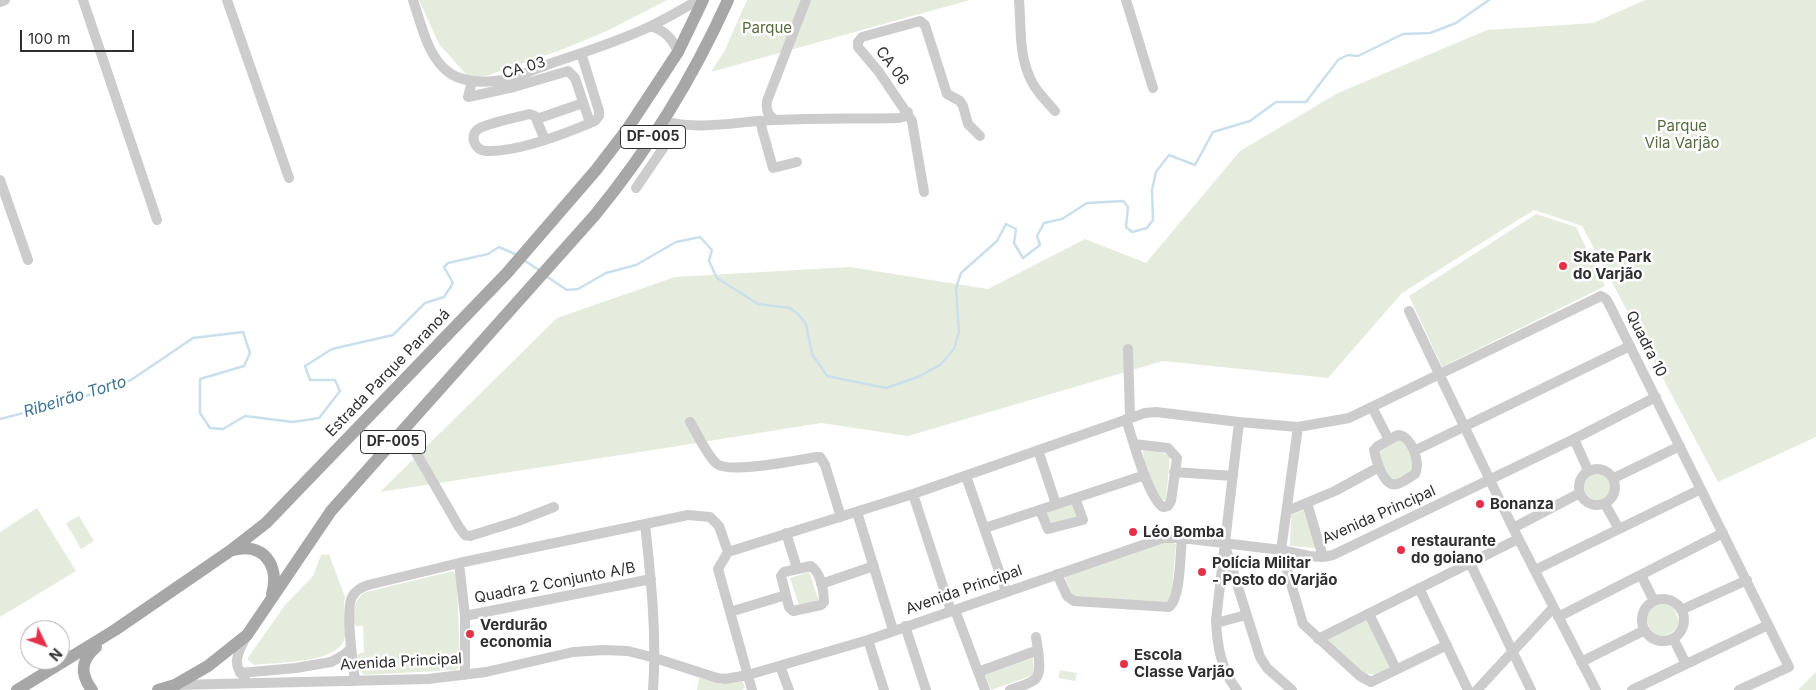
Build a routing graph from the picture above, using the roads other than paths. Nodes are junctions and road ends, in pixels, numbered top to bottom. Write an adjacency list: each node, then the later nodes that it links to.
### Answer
1 (5, 0): 11 (street)
2 (83, 0): 33 (street)
3 (227, 0): 29 (street)
4 (412, 0): 15 (street, CA 03)
5 (698, 0): 12 (street, CA 03)
6 (703, 0): 13 (main road, Estrada Parque Paranoá / DF-005)
7 (728, 0): 22 (main road, DF-005)
8 (806, 0): 21 (street)
9 (1019, 0): 18 (street)
10 (1126, 0): 16 (street)
11 (0, 2)
12 (651, 26): 13 (street); 14 (street, CA 03)
13 (678, 52): 83 (main road, Estrada Parque Paranoá / DF-005)
14 (582, 53): 15 (street, CA 03); 24 (street)
15 (472, 81): 17 (street, CA 03)
16 (1153, 88)
17 (583, 103): 20 (street); 24 (street, CA 03)
18 (1055, 111)
19 (908, 112): 21 (street); 26 (street, CA 06); 32 (street)
20 (537, 120): 27 (street); 27 (street)
21 (775, 120): 23 (street)
22 (664, 121): 25 (street); 46 (main road, DF-005)
23 (761, 121): 25 (street); 28 (street)
24 (590, 123): 27 (street)
25 (679, 125): 31 (street)
26 (980, 136)
27 (545, 140)
28 (797, 162)
29 (289, 178)
30 (0, 180): 34 (street)
31 (636, 188)
32 (924, 192)
33 (157, 220)
34 (28, 260)
35 (1409, 310): 38 (street)
36 (1630, 346): 38 (street, Quadra 10); 39 (street, Quadra 10); 45 (street)
37 (1128, 349): 41 (street)
38 (1440, 374): 40 (street); 45 (street)
39 (1656, 397): 47 (street, Avenida Principal); 50 (street, Quadra 10)
40 (1372, 407): 44 (street); 48 (street)
41 (1126, 418): 43 (street); 49 (street); 51 (street)
42 (690, 422): 72 (street)
43 (1239, 422): 44 (street); 58 (street)
44 (1298, 427): 70 (street)
45 (1465, 427): 52 (street); 60 (street)
46 (403, 430): 68 (street); 99 (main road, DF-005)
47 (1574, 439): 54 (street); 60 (street, Avenida Principal)
48 (1389, 440): 52 (street); 53 (street)
49 (1134, 444): 55 (street); 56 (street)
50 (1680, 446): 59 (street); 61 (street, Quadra 10)
51 (1038, 450): 57 (street); 66 (street)
52 (1414, 450): 53 (street)
53 (1379, 468): 65 (street)
54 (1588, 470): 59 (street); 63 (street)
55 (1174, 472): 56 (street); 58 (street)
56 (1144, 475): 64 (street)
57 (966, 476): 62 (street); 74 (street)
58 (1233, 476): 81 (street)
59 (1614, 478): 67 (street)
60 (1491, 479): 75 (street); 85 (street, Avenida Principal)
61 (1701, 489): 76 (street); 78 (street, Quadra 10)
62 (913, 494): 71 (street); 101 (street)
63 (1580, 494): 67 (street); 75 (street)
64 (1075, 498): 66 (street); 69 (street)
65 (1307, 503): 70 (street); 85 (street)
66 (1056, 504): 69 (street)
67 (1605, 504): 76 (street)
68 (554, 507)
69 (1040, 510): 74 (street)
70 (1287, 511): 82 (street)
71 (856, 512): 72 (street); 88 (street)
72 (841, 517): 77 (street)
73 (645, 524): 84 (street); 86 (street); 93 (street)
74 (985, 528): 97 (street)
75 (1513, 528): 80 (street)
76 (1619, 529): 90 (street)
77 (786, 533): 84 (street); 89 (street)
78 (1723, 533): 92 (street); 94 (street, Quadra 10)
79 (1182, 538): 81 (street, Avenida Principal); 91 (street, Avenida Principal); 91 (street)
80 (1518, 539): 87 (street); 90 (street)
81 (1224, 544): 82 (street, Avenida Principal); 106 (street); 108 (street)
82 (1281, 550): 85 (street, Avenida Principal); 116 (street)
83 (230, 551): 99 (main road); 111 (main road, Estrada Parque Paranoá / DF-005)
84 (728, 552): 103 (street)
85 (1323, 557)
86 (459, 563): 107 (street); 120 (street)
87 (1470, 563): 96 (street); 122 (street)
88 (874, 566): 95 (street); 112 (street)
89 (797, 568): 95 (street); 98 (street)
90 (1535, 570): 104 (street)
91 (1057, 574): 97 (street, Avenida Principal)
92 (1641, 575): 100 (street); 104 (street)
93 (651, 578): 107 (street, Quadra 2 Conjunto A/B); 123 (street)
94 (1747, 580): 102 (street); 109 (street, Quadra 10)
95 (821, 584): 98 (street)
96 (1419, 588): 105 (street); 119 (street)
97 (1006, 591): 101 (street, Avenida Principal)
98 (786, 595): 103 (street)
99 (270, 601): 114 (main road, DF-005)
100 (1654, 601): 102 (street); 113 (street)
101 (953, 610): 110 (street, Avenida Principal); 129 (street)
102 (1681, 610): 117 (street)
103 (730, 612): 131 (street)
104 (1556, 612): 122 (street); 124 (street)
105 (1368, 614): 116 (street); 127 (street)
106 (1246, 615): 108 (street); 150 (street)
107 (465, 616): 130 (street)
108 (1216, 623): 149 (street)
109 (1768, 625): 125 (street); 156 (street, Quadra 10)
110 (905, 626): 112 (street, Avenida Principal); 146 (street)
111 (115, 630): 139 (main road, Estrada Parque Paranoá / DF-005); 140 (main road)
112 (894, 630): 118 (street, Avenida Principal)
113 (1645, 630): 117 (street); 124 (street)
114 (247, 634): 128 (street); 134 (main road, DF-005)
115 (1036, 637): 121 (street)
116 (1318, 638): 137 (street)
117 (1673, 638): 125 (street)
118 (868, 640): 126 (street, Avenida Principal); 145 (street)
119 (1447, 645): 127 (street); 151 (street)
120 (351, 648): 128 (street); 132 (street)
121 (1038, 650): 129 (street); 148 (street)
122 (1513, 652): 152 (street); 153 (street)
123 (655, 658): 130 (street, Avenida Principal); 131 (street, Avenida Principal); 142 (street)
124 (1581, 662): 154 (street)
125 (1686, 664): 155 (street)
126 (780, 666): 131 (street, Avenida Principal); 144 (street)
127 (1396, 669): 137 (street)
128 (240, 672): 133 (street)
129 (978, 672): 147 (street)
130 (465, 675): 136 (street, Avenida Principal)
131 (748, 675): 143 (street)
132 (355, 681): 135 (street, Avenida Principal); 136 (street, Avenida Principal)
133 (251, 682): 135 (street, Avenida Principal); 138 (street, Avenida Principal)
134 (175, 686): 138 (street, Avenida Principal); 141 (main road, DF-005)
135 (294, 686)
136 (383, 686)
137 (1373, 686)
138 (237, 687)
139 (17, 690)
140 (92, 690)
141 (158, 690)
142 (653, 690)
143 (752, 690)
144 (789, 690)
145 (884, 690)
146 (926, 690)
147 (985, 690)
148 (1010, 690)
149 (1237, 690)
150 (1292, 690)
151 (1468, 690)
152 (1477, 690)
153 (1531, 690)
154 (1596, 690)
155 (1632, 690)
156 (1739, 690)

